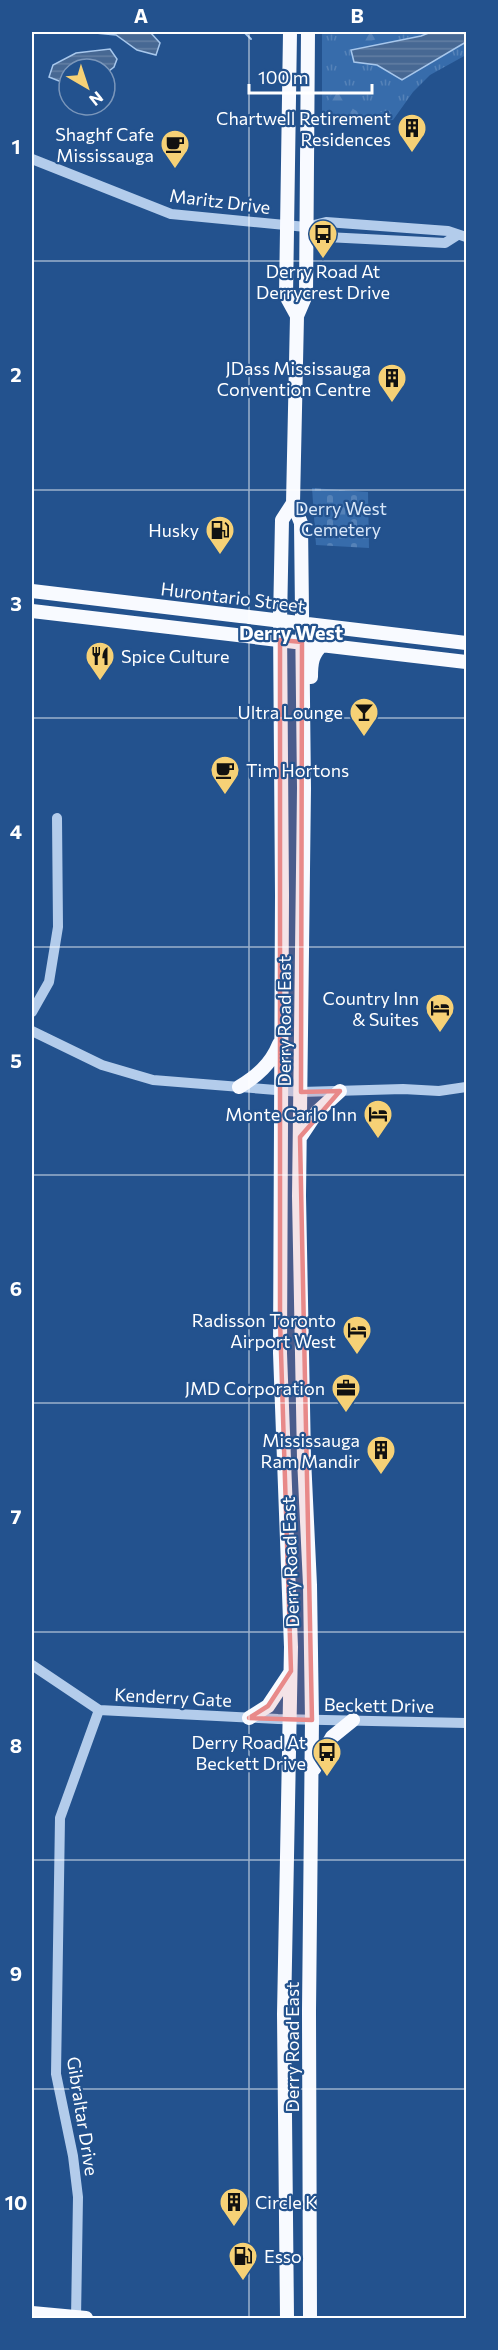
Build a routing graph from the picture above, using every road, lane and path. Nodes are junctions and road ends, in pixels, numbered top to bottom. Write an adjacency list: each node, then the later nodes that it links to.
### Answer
1 (290, 32): 4 (main road)
2 (308, 32): 5 (main road)
3 (32, 159): 4 (street, Maritz Drive)
4 (287, 225): 5 (street, Maritz Drive); 7 (main road)
5 (306, 227): 6 (street, Maritz Drive); 7 (main road)
6 (461, 236)
7 (297, 316): 8 (main road)
8 (293, 502): 11 (main road, Derry Road East); 12 (main road, Derry Road East)
9 (32, 591): 11 (main road, Hurontario Street)
10 (32, 611): 13 (main road, Hurontario Street)
11 (280, 622): 12 (main road, Hurontario Street); 13 (main road, Derry Road East)
12 (301, 624): 14 (main road, Derry Road East); 15 (main road, Hurontario Street)
13 (280, 640): 14 (main road, Hurontario Street); 22 (main road, Derry Road East)
14 (302, 642): 16 (main road, Hurontario Street); 18 (main road, Derry Road East)
15 (466, 643)
16 (323, 644): 17 (main road, Hurontario Street); 18 (main road)
17 (466, 662)
18 (303, 720): 27 (main road, Derry Road East)
19 (57, 818): 20 (street)
20 (32, 1012)
21 (32, 1031): 23 (street)
22 (281, 1039): 23 (main road); 25 (main road, Derry Road East)
23 (239, 1087): 25 (street)
24 (466, 1087): 26 (street)
25 (280, 1091): 27 (street); 30 (main road, Derry Road East)
26 (340, 1091): 27 (street); 28 (main road)
27 (301, 1092): 28 (main road, Derry Road East)
28 (300, 1137): 29 (main road, Derry Road East)
29 (299, 1196): 30 (main road); 32 (main road, Derry Road East)
30 (281, 1197): 31 (main road, Derry Road East)
31 (281, 1247): 32 (main road); 34 (main road, Derry Road East)
32 (300, 1248): 33 (main road, Derry Road East)
33 (308, 1543): 34 (main road); 35 (main road, Derry Road East)
34 (288, 1544): 36 (main road, Derry Road East)
35 (310, 1608): 36 (main road); 42 (main road, Derry Road East)
36 (290, 1610): 38 (main road, Derry Road East)
37 (32, 1665): 39 (street, Kenderry Gate)
38 (291, 1671): 40 (main road); 41 (main road, Derry Road East)
39 (99, 1710): 40 (street, Kenderry Gate); 48 (street, Gibraltar Drive)
40 (249, 1718): 41 (street, Kenderry Gate)
41 (290, 1720): 42 (street, Beckett Drive); 46 (main road, Derry Road East)
42 (312, 1720): 43 (street, Beckett Drive); 45 (main road, Derry Road East)
43 (353, 1720): 44 (street, Beckett Drive); 45 (main road)
44 (466, 1723)
45 (312, 1773): 51 (main road, Derry Road East)
46 (286, 2302): 49 (main road); 50 (main road, Derry Road East)
47 (32, 2313): 48 (main road)
48 (79, 2318)
49 (277, 2319)
50 (287, 2319)
51 (310, 2319)

